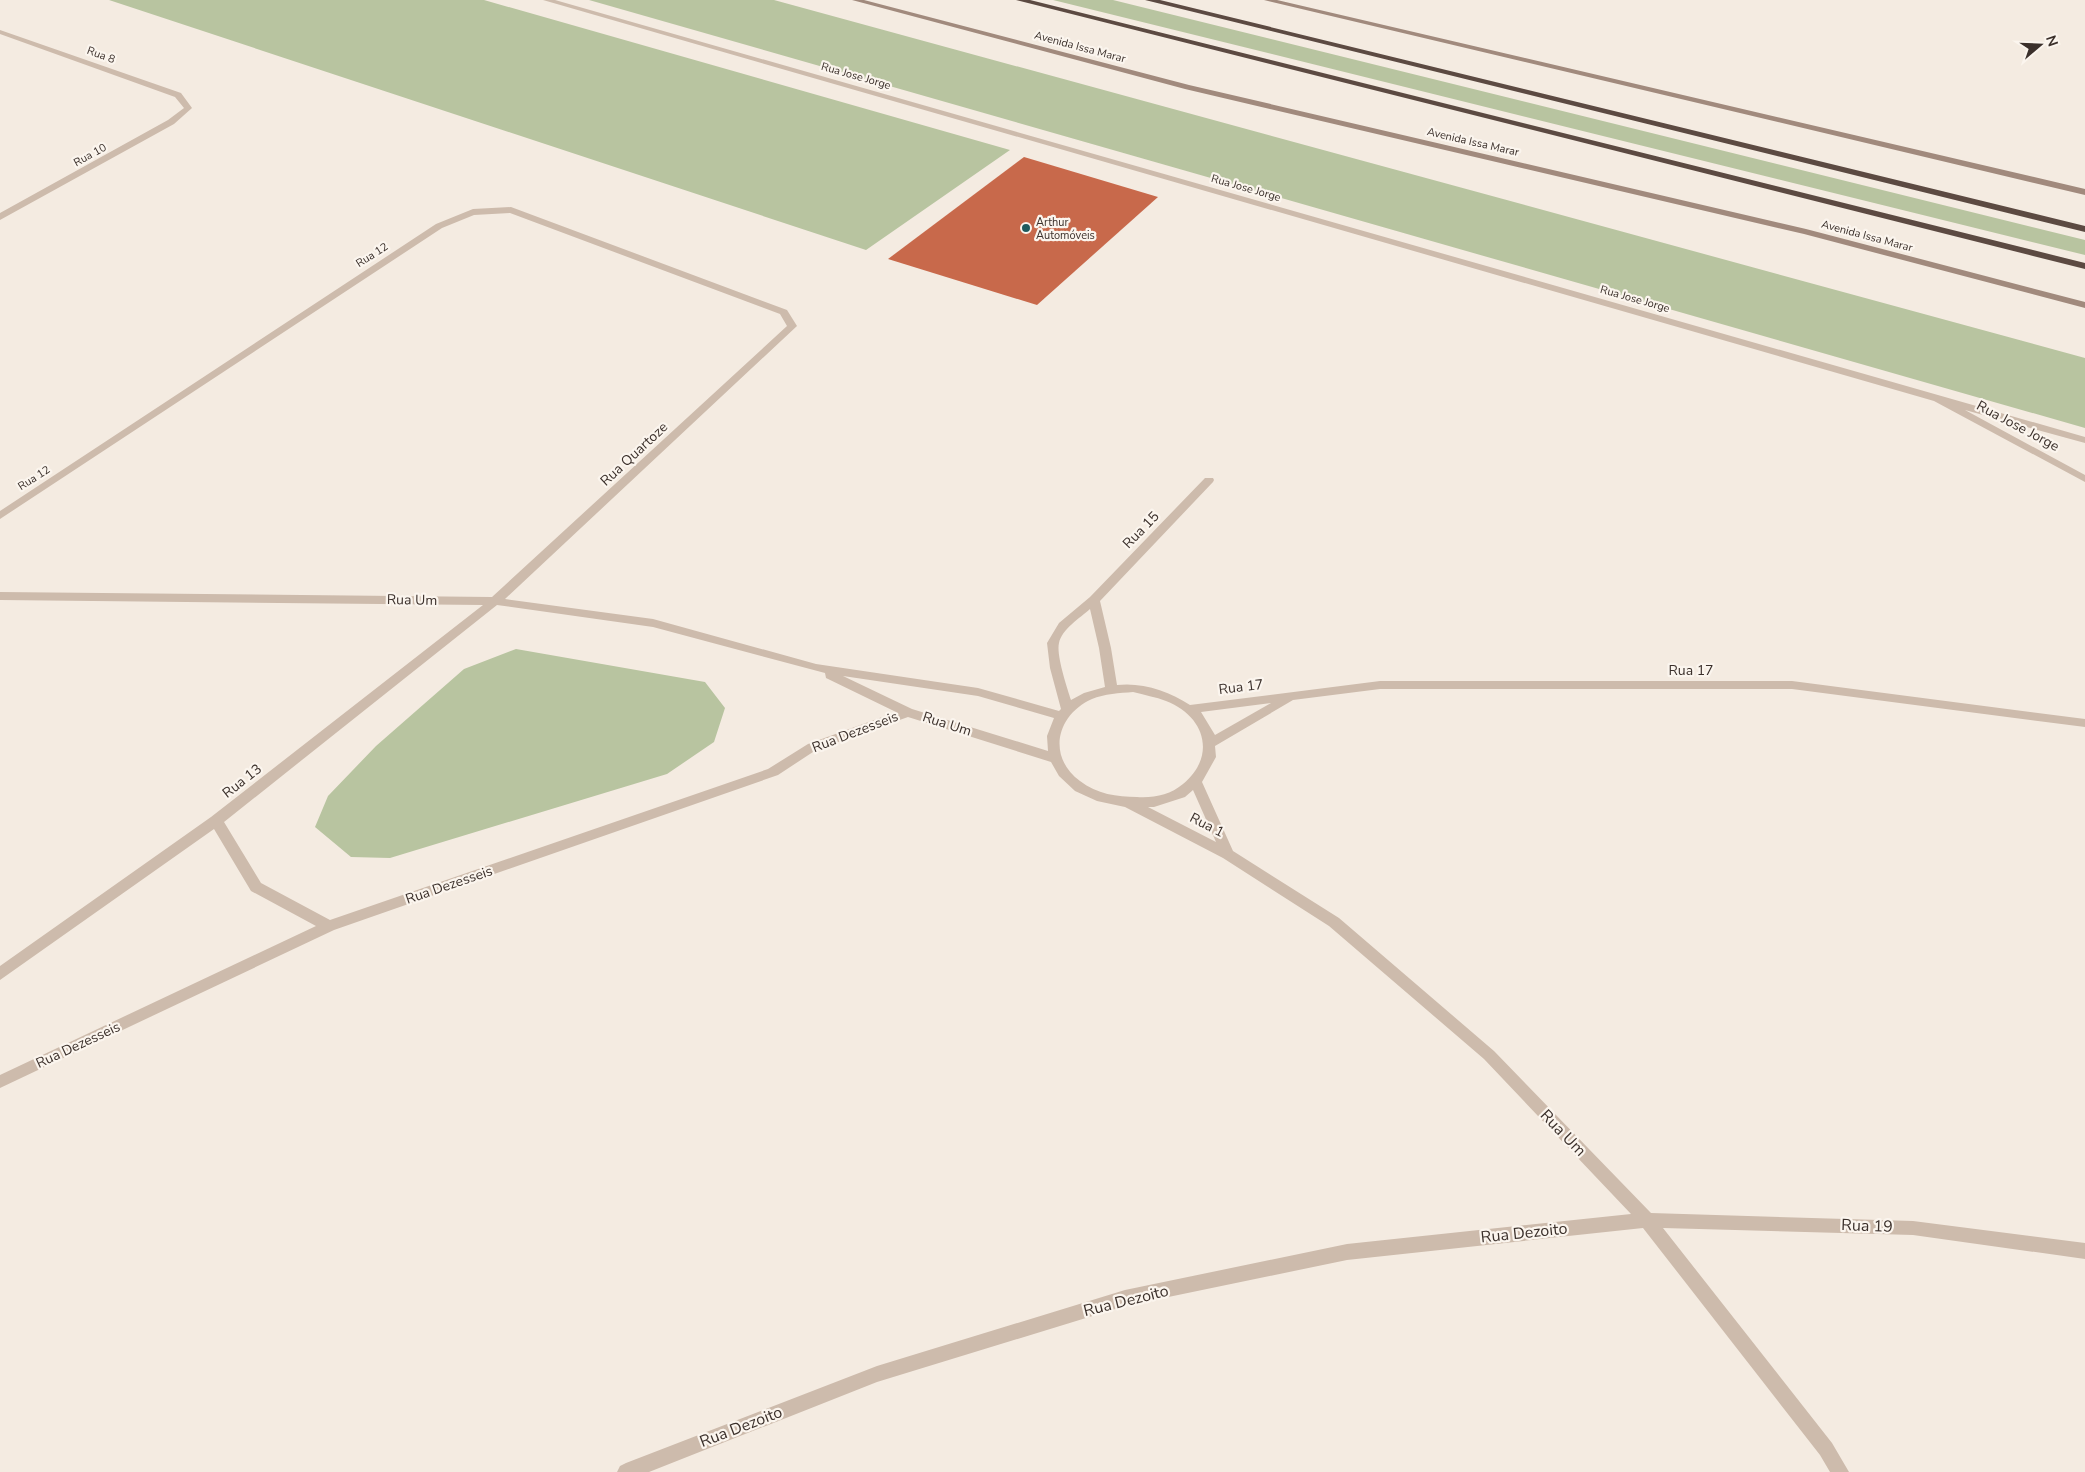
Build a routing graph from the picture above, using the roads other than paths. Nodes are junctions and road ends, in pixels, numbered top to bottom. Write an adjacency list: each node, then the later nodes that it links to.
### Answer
1 (547, 0): 14 (street, Rua Jose Jorge)
2 (856, 0): 12 (street, Avenida Issa Marar)
3 (1020, 0): 11 (highway)
4 (1149, 0): 10 (highway)
5 (1268, 0): 8 (street)
6 (0, 32): 7 (street, Rua 8)
7 (188, 108): 9 (street, Rua 10)
8 (2085, 192)
9 (0, 217)
10 (2085, 229)
11 (2085, 266)
12 (2085, 305)
13 (792, 326): 18 (street, Rua 12); 21 (street, Rua Quartoze)
14 (1938, 399): 15 (street, Rua Jose Jorge); 16 (street, Rua Jose Jorge)
15 (2085, 440)
16 (2085, 479)
17 (1209, 480): 20 (street, Rua 15)
18 (0, 516)
19 (0, 596): 21 (street, Rua Um)
20 (1094, 600): 23 (street); 27 (street, Rua 15)
21 (495, 601): 22 (street, Rua Um); 33 (street, Rua 13)
22 (816, 668): 26 (street, Rua Um); 27 (street, Rua Um)
23 (1111, 689): 25 (street); 27 (street)
24 (1295, 696): 25 (street, Rua 17); 28 (street, Rua 17); 29 (street, Rua 17)
25 (1191, 709): 29 (street)
26 (908, 712): 30 (street, Rua Um); 35 (street, Rua Dezesseis)
27 (1065, 713): 30 (street)
28 (2085, 723)
29 (1212, 742): 31 (street)
30 (1054, 758): 32 (street)
31 (1196, 782): 32 (street); 34 (street, Rua 1)
32 (1129, 804): 34 (street, Rua 1)
33 (216, 821): 35 (street); 36 (street, Rua 13)
34 (1228, 854): 38 (street, Rua Um)
35 (329, 926): 37 (street, Rua Dezesseis)
36 (0, 974)
37 (0, 1082)
38 (1647, 1220): 39 (street, Rua 19); 40 (street, Rua Dezoito); 41 (street, Rua Um)
39 (2085, 1251)
40 (626, 1472)
41 (1840, 1472)

